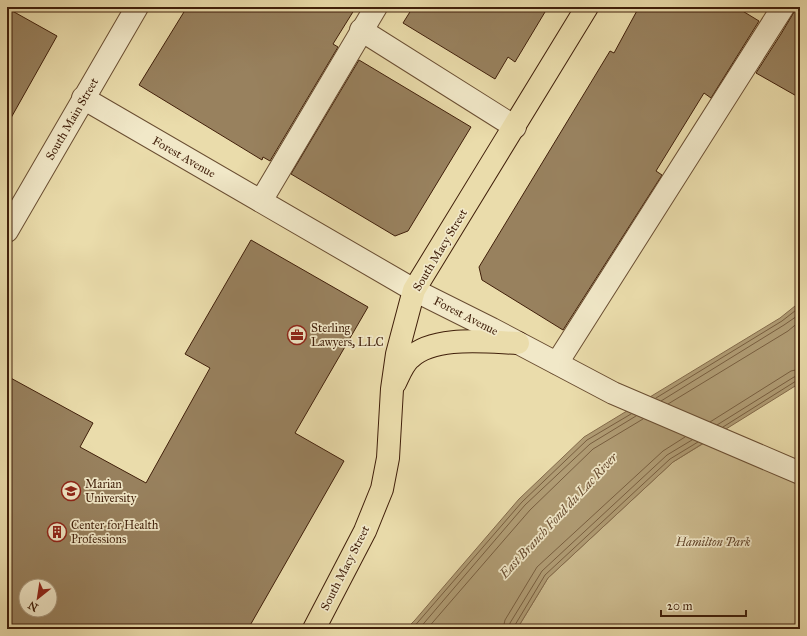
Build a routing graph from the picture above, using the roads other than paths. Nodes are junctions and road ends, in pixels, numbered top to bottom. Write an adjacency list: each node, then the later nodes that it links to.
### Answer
1 (137, 7): 6 (street, South Main Street)
2 (376, 7): 5 (street)
3 (587, 7): 7 (main road, South Macy Street)
4 (783, 7): 12 (street)
5 (361, 30): 7 (street); 8 (street)
6 (83, 98): 8 (street, Forest Avenue); 9 (street, South Main Street)
7 (515, 126): 10 (main road, South Macy Street)
8 (261, 201): 10 (street, Forest Avenue)
9 (7, 231)
10 (414, 290): 11 (street, Forest Avenue); 13 (main road, South Macy Street)
11 (518, 343): 12 (street, Forest Avenue); 13 (main road)
12 (558, 363): 14 (street, Forest Avenue)
13 (392, 389): 15 (main road, South Macy Street)
14 (800, 472)
15 (314, 629)

